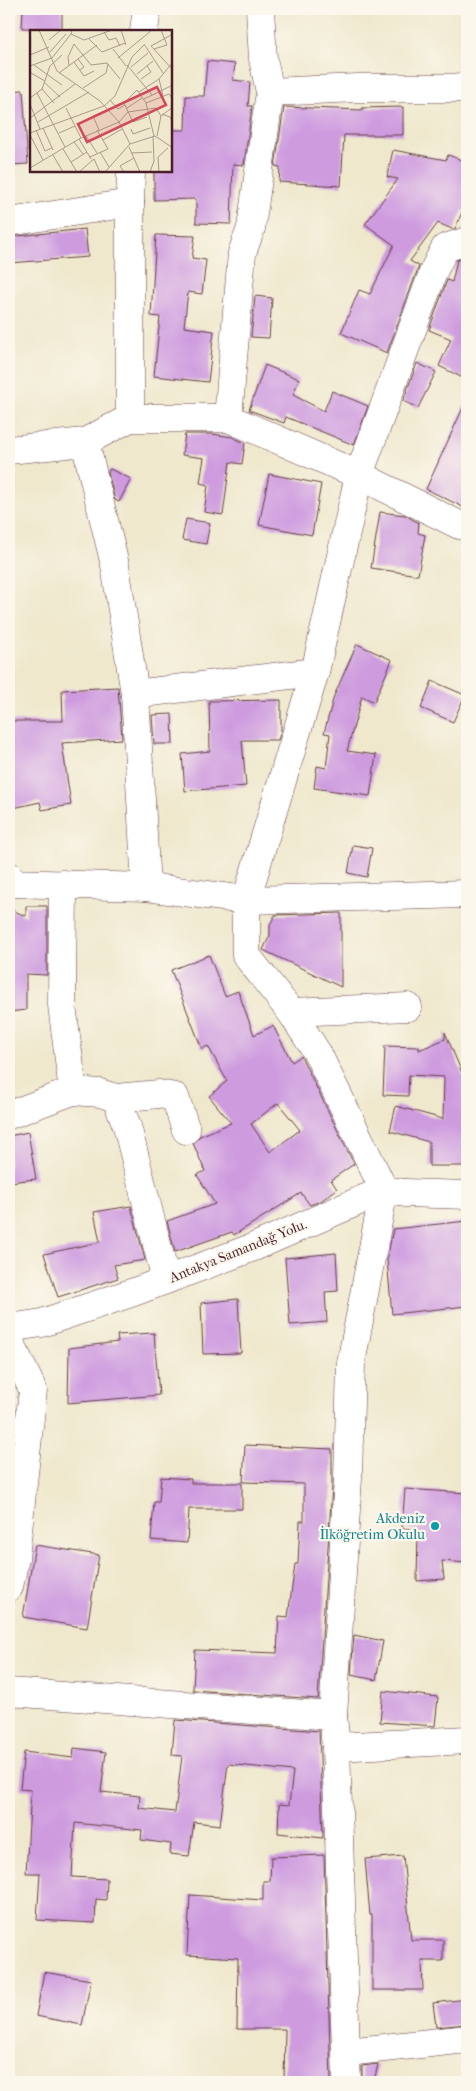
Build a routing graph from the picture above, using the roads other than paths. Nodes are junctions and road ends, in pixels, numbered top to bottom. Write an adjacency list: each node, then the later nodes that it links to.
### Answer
1 (147, 9): 3 (street)
2 (260, 9): 5 (street)
3 (144, 30)
4 (467, 88): 5 (street)
5 (270, 92): 11 (street)
6 (131, 172): 7 (street)
7 (130, 203): 8 (street); 10 (street)
8 (9, 222)
9 (467, 241): 14 (street)
10 (130, 418): 11 (street); 12 (street)
11 (228, 418): 14 (street)
12 (85, 442): 13 (street); 17 (street)
13 (9, 450)
14 (359, 475): 15 (street); 16 (street)
15 (467, 525)
16 (315, 672): 17 (street); 22 (street)
17 (135, 694): 20 (street)
18 (9, 876): 19 (street)
19 (63, 884): 20 (street); 25 (street)
20 (146, 887): 22 (street)
21 (467, 894): 22 (street)
22 (246, 900): 24 (street)
23 (408, 1007): 24 (street)
24 (291, 1012): 29 (street)
25 (73, 1091): 26 (street); 27 (street)
26 (116, 1098): 28 (street); 31 (street)
27 (9, 1114)
28 (186, 1130)
29 (384, 1190): 30 (street); 31 (street, Antakya Samandağ Yolu.); 36 (street)
30 (467, 1195)
31 (166, 1280): 32 (street, Antakya Samandağ Yolu.)
32 (9, 1328)
33 (9, 1340): 34 (street)
34 (9, 1587)
35 (9, 1692): 36 (street)
36 (333, 1716): 38 (street)
37 (467, 1740): 38 (street)
38 (336, 1747): 40 (street)
39 (467, 2038): 40 (street)
40 (347, 2052): 41 (street)
41 (347, 2082)

